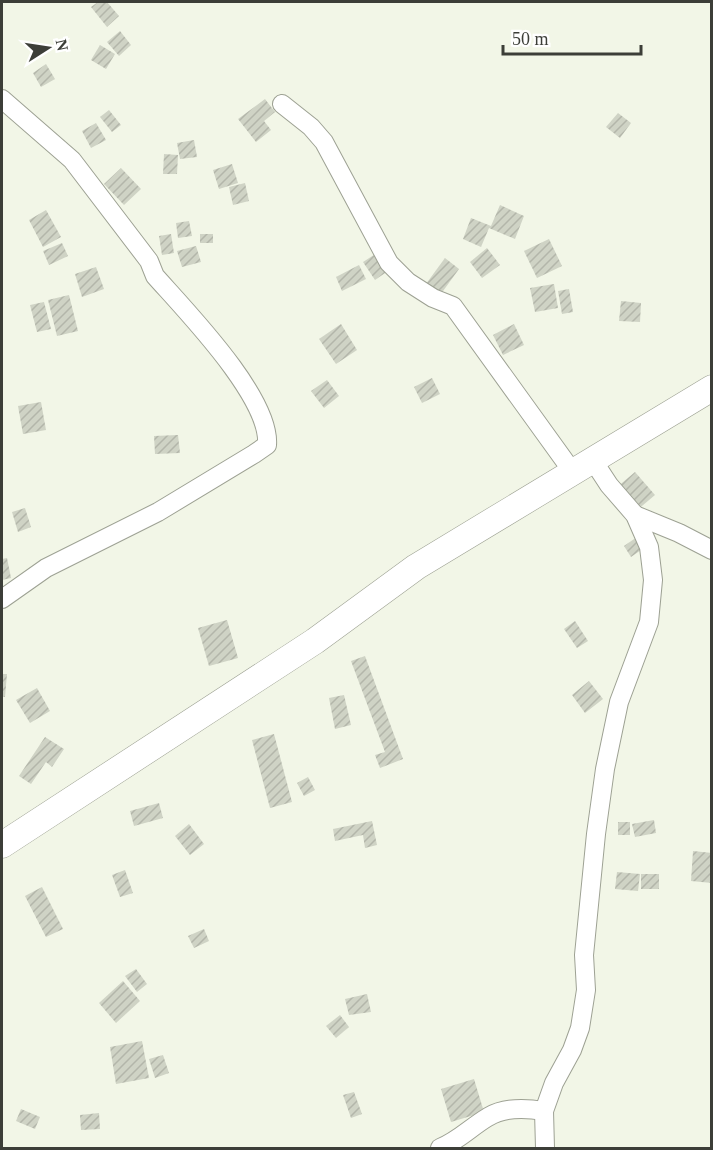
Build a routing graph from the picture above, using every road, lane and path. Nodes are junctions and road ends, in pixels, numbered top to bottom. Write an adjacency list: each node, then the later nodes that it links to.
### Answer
1 (2, 99): 7 (street)
2 (282, 104): 4 (street)
3 (711, 388): 4 (street)
4 (582, 465): 5 (street); 8 (street)
5 (635, 515): 6 (street); 9 (street)
6 (711, 550)
7 (2, 599)
8 (2, 845)
9 (544, 1111): 10 (street); 11 (street)
10 (440, 1149)
11 (545, 1149)

